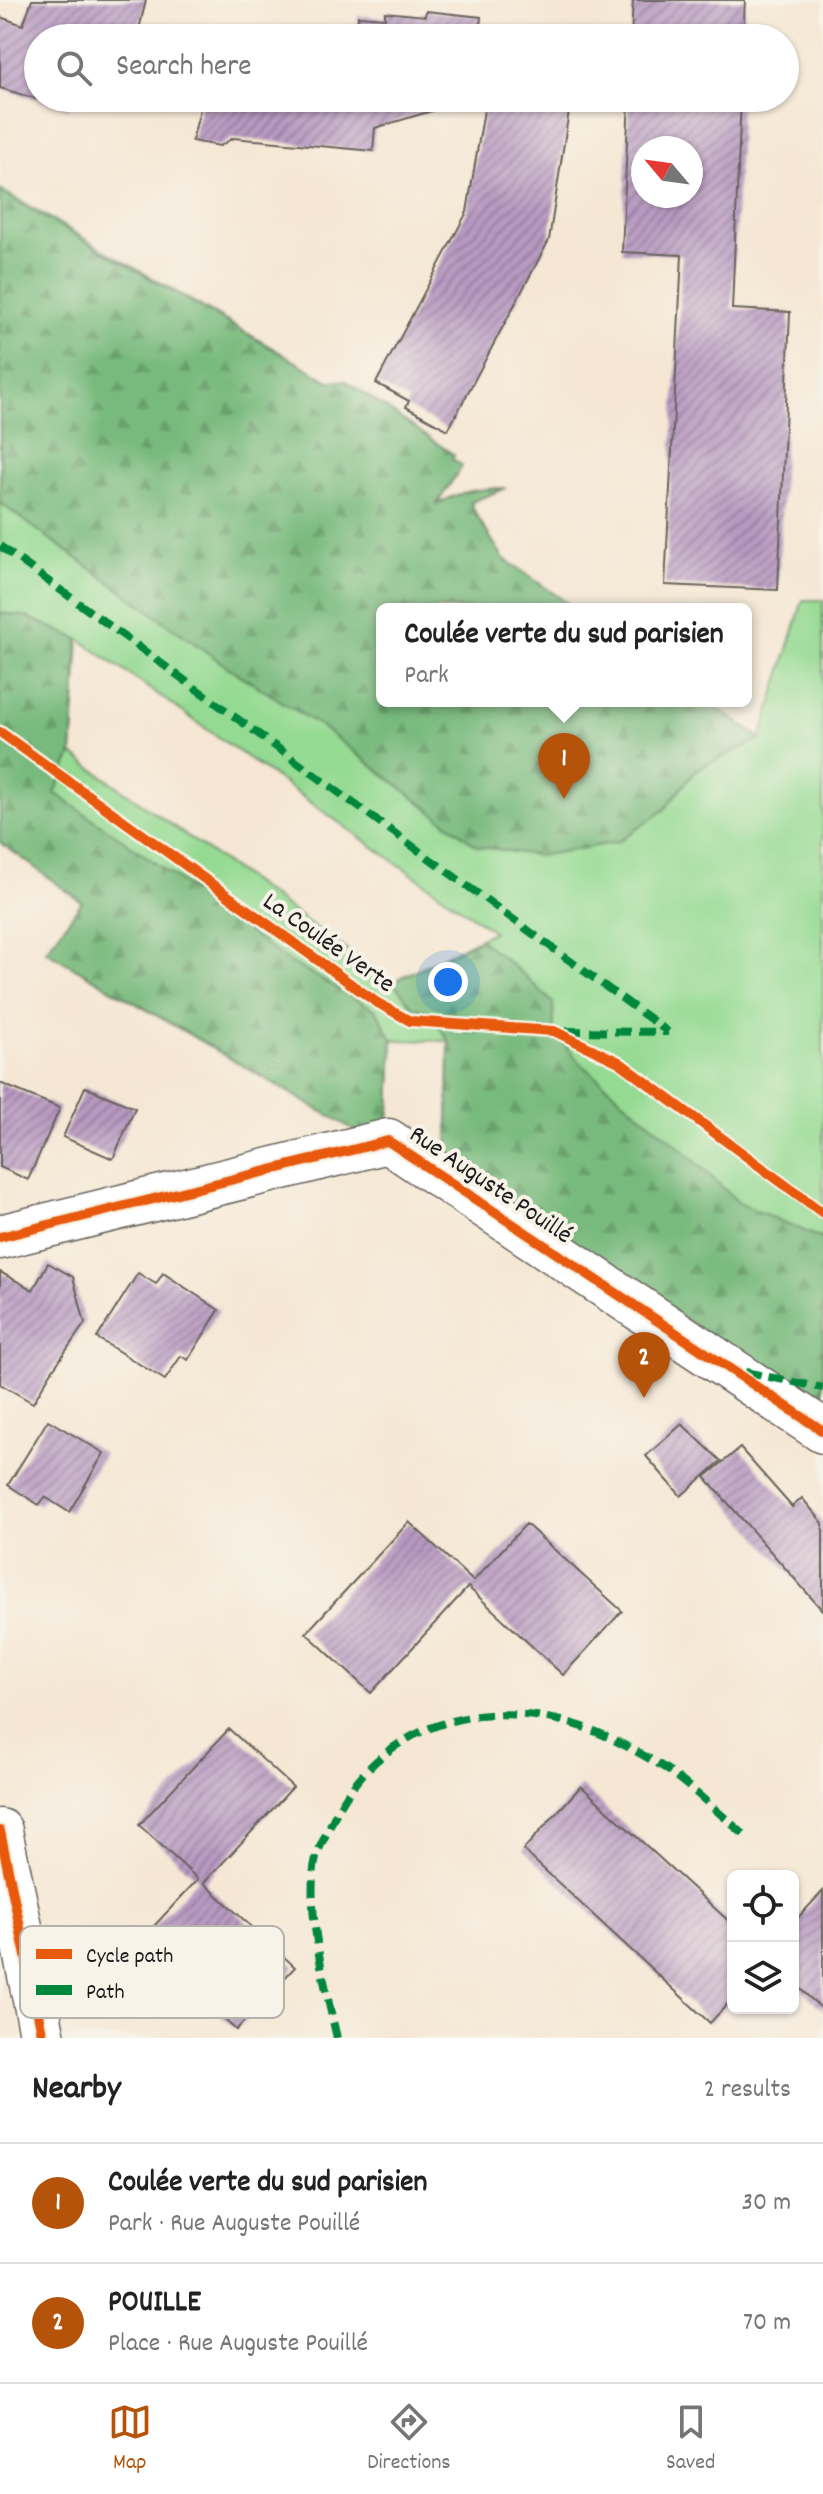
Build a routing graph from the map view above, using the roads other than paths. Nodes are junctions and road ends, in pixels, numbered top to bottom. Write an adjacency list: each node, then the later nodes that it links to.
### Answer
1 (0, 1237): 2 (street, Rue Auguste Pouillé)
2 (823, 1431)
3 (0, 1831): 4 (street)
4 (20, 1927)
5 (39, 2018): 6 (street)
6 (43, 2038)

